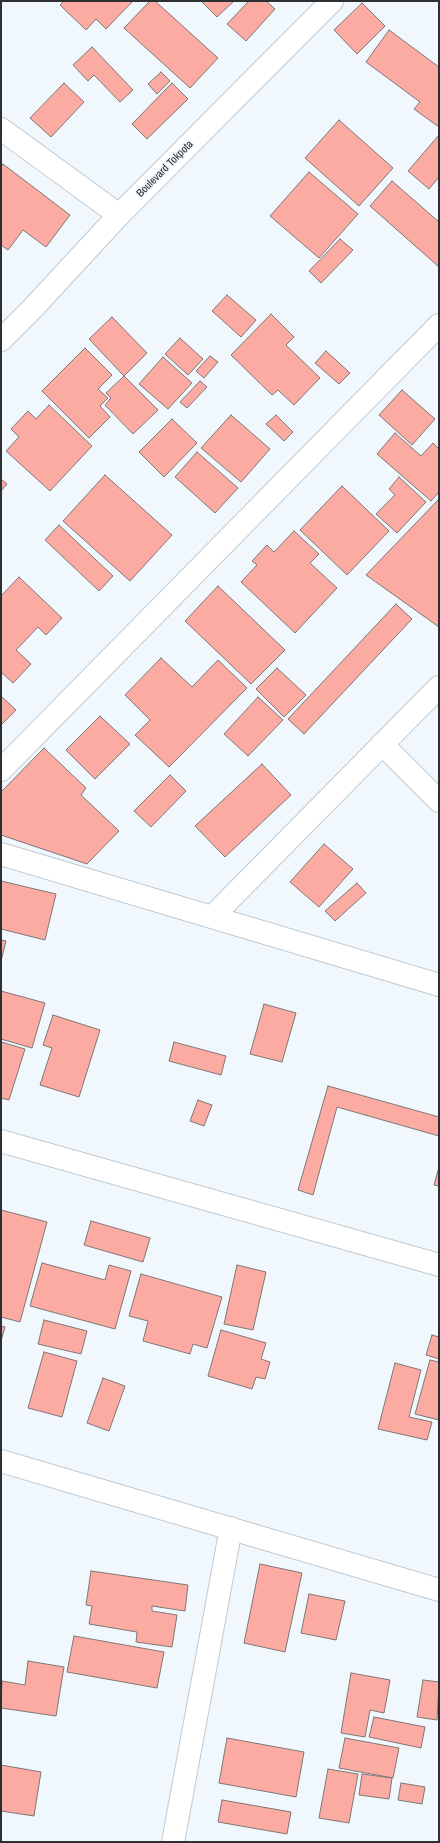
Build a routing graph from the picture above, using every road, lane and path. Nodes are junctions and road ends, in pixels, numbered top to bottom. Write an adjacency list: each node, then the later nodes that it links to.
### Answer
1 (332, 1): 3 (street, Boulevard Tokpota)
2 (1, 130): 3 (street)
3 (119, 215): 5 (street, Boulevard Tokpota)
4 (439, 326): 8 (street)
5 (1, 340)
6 (439, 687): 7 (street)
7 (382, 744): 9 (street); 11 (street)
8 (1, 770)
9 (439, 802)
10 (1, 854): 11 (street)
11 (212, 917): 12 (street)
12 (439, 985)
13 (1, 1141): 14 (street)
14 (439, 1265)
15 (1, 1461): 16 (street)
16 (231, 1528): 17 (street); 18 (street)
17 (439, 1590)
18 (173, 1842)

